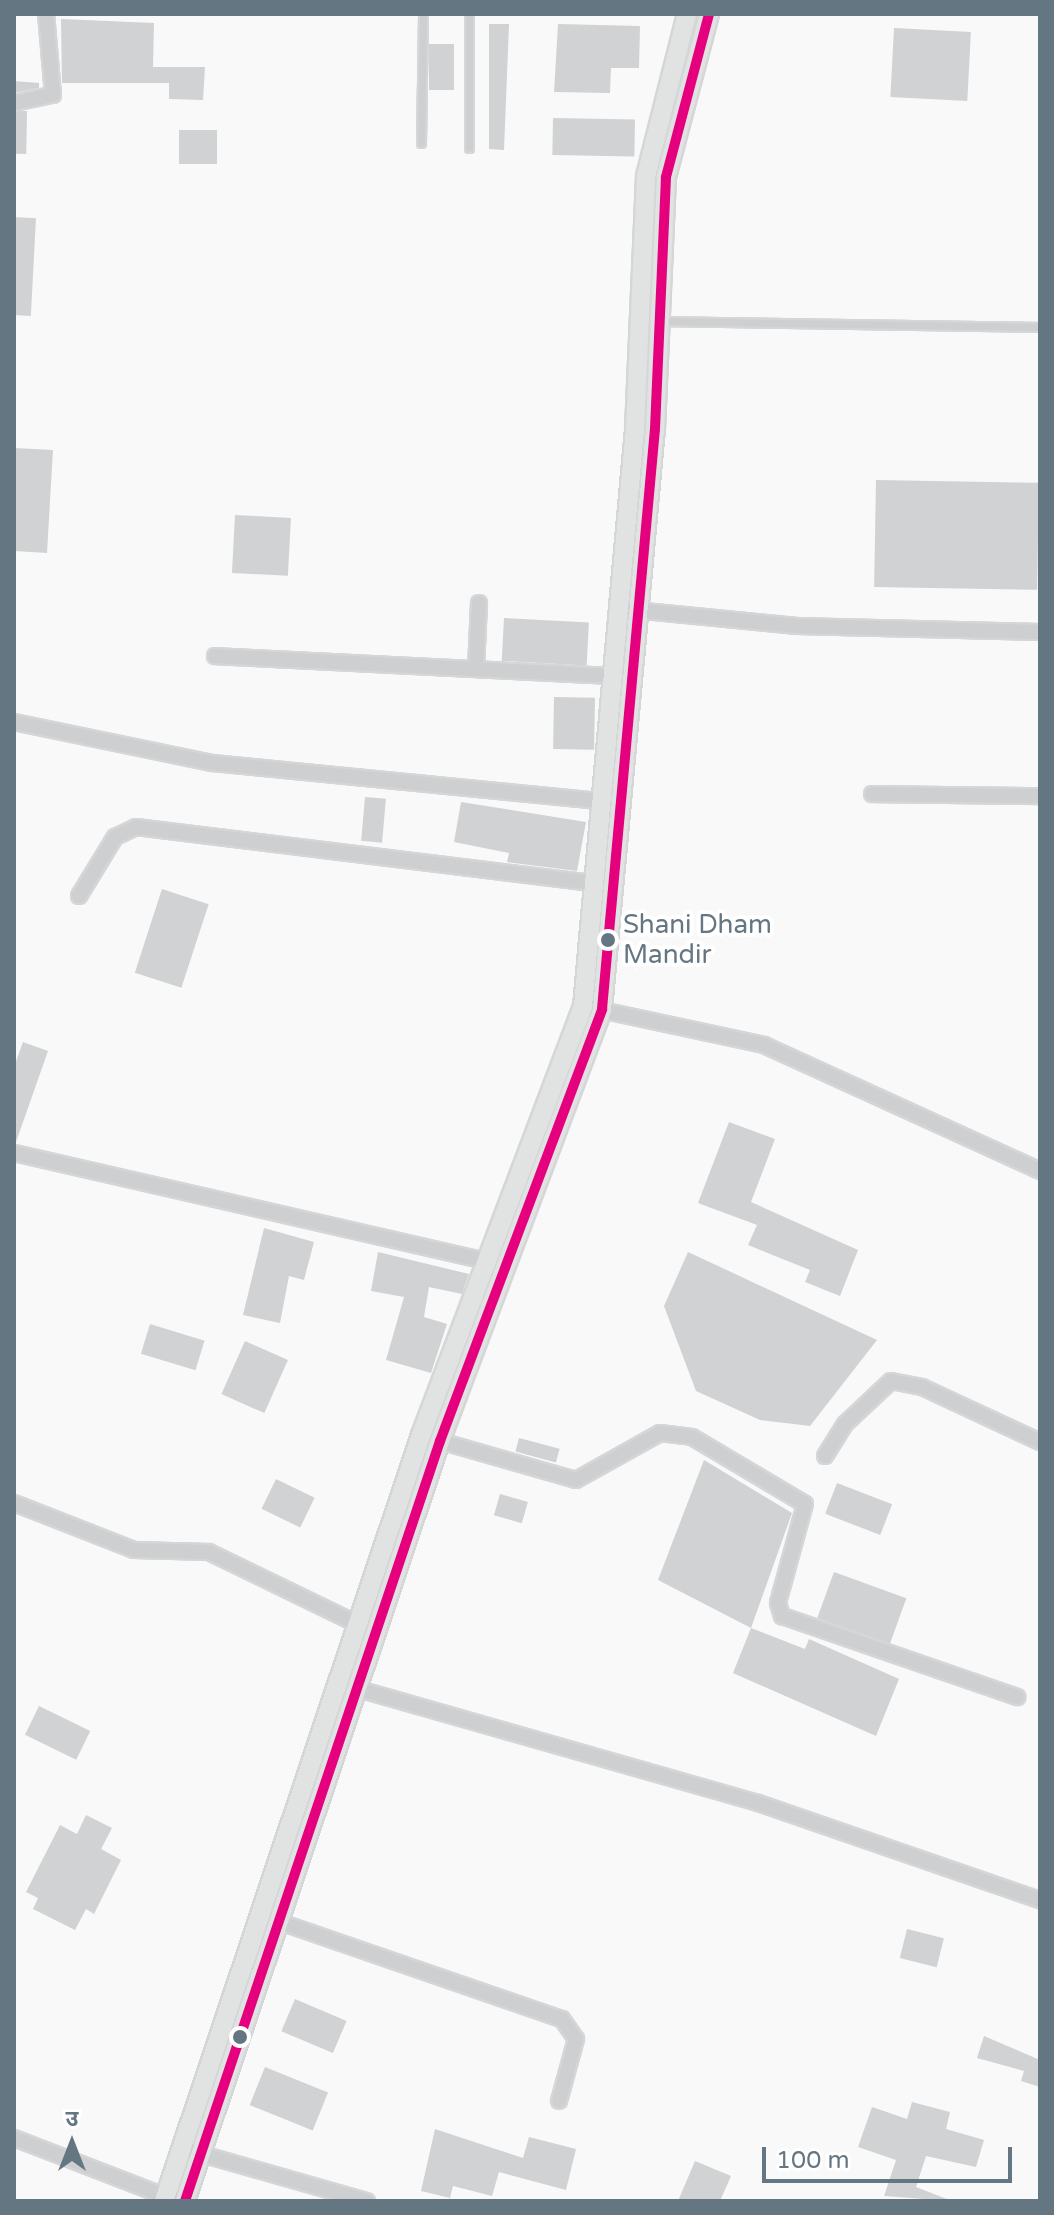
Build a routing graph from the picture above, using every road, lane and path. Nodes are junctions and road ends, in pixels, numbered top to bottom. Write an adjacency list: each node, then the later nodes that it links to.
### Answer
1 (46, 14): 6 (street)
2 (423, 14): 7 (lane)
3 (469, 14): 8 (lane)
4 (687, 14): 16 (main road)
5 (709, 14): 9 (main road)
6 (14, 103)
7 (421, 143)
8 (469, 148)
9 (658, 321): 10 (lane); 12 (main road)
10 (1040, 327)
11 (479, 603): 15 (street)
12 (634, 610): 13 (street); 24 (main road)
13 (1040, 632)
14 (215, 656): 15 (street)
15 (476, 669): 16 (street)
16 (609, 676): 20 (main road)
17 (14, 722): 20 (street)
18 (872, 794): 19 (street)
19 (1040, 796)
20 (600, 801): 21 (main road)
21 (595, 883): 22 (street); 23 (main road)
22 (79, 896)
23 (583, 1006): 24 (street); 27 (main road)
24 (602, 1009): 26 (street); 28 (main road)
25 (14, 1153): 27 (street)
26 (1040, 1171)
27 (484, 1261): 32 (main road)
28 (440, 1441): 33 (main road); 34 (street)
29 (1040, 1442): 30 (street)
30 (825, 1456)
31 (14, 1503): 32 (street)
32 (357, 1624): 39 (main road)
33 (358, 1689): 35 (street); 36 (main road)
34 (1017, 1697)
35 (1040, 1900)
36 (280, 1922): 37 (street); 39 (main road)
37 (559, 2101)
38 (14, 2138): 40 (street)
39 (192, 2151): 40 (main road); 41 (main road); 42 (street)
40 (169, 2200)
41 (185, 2201)
42 (367, 2201)

